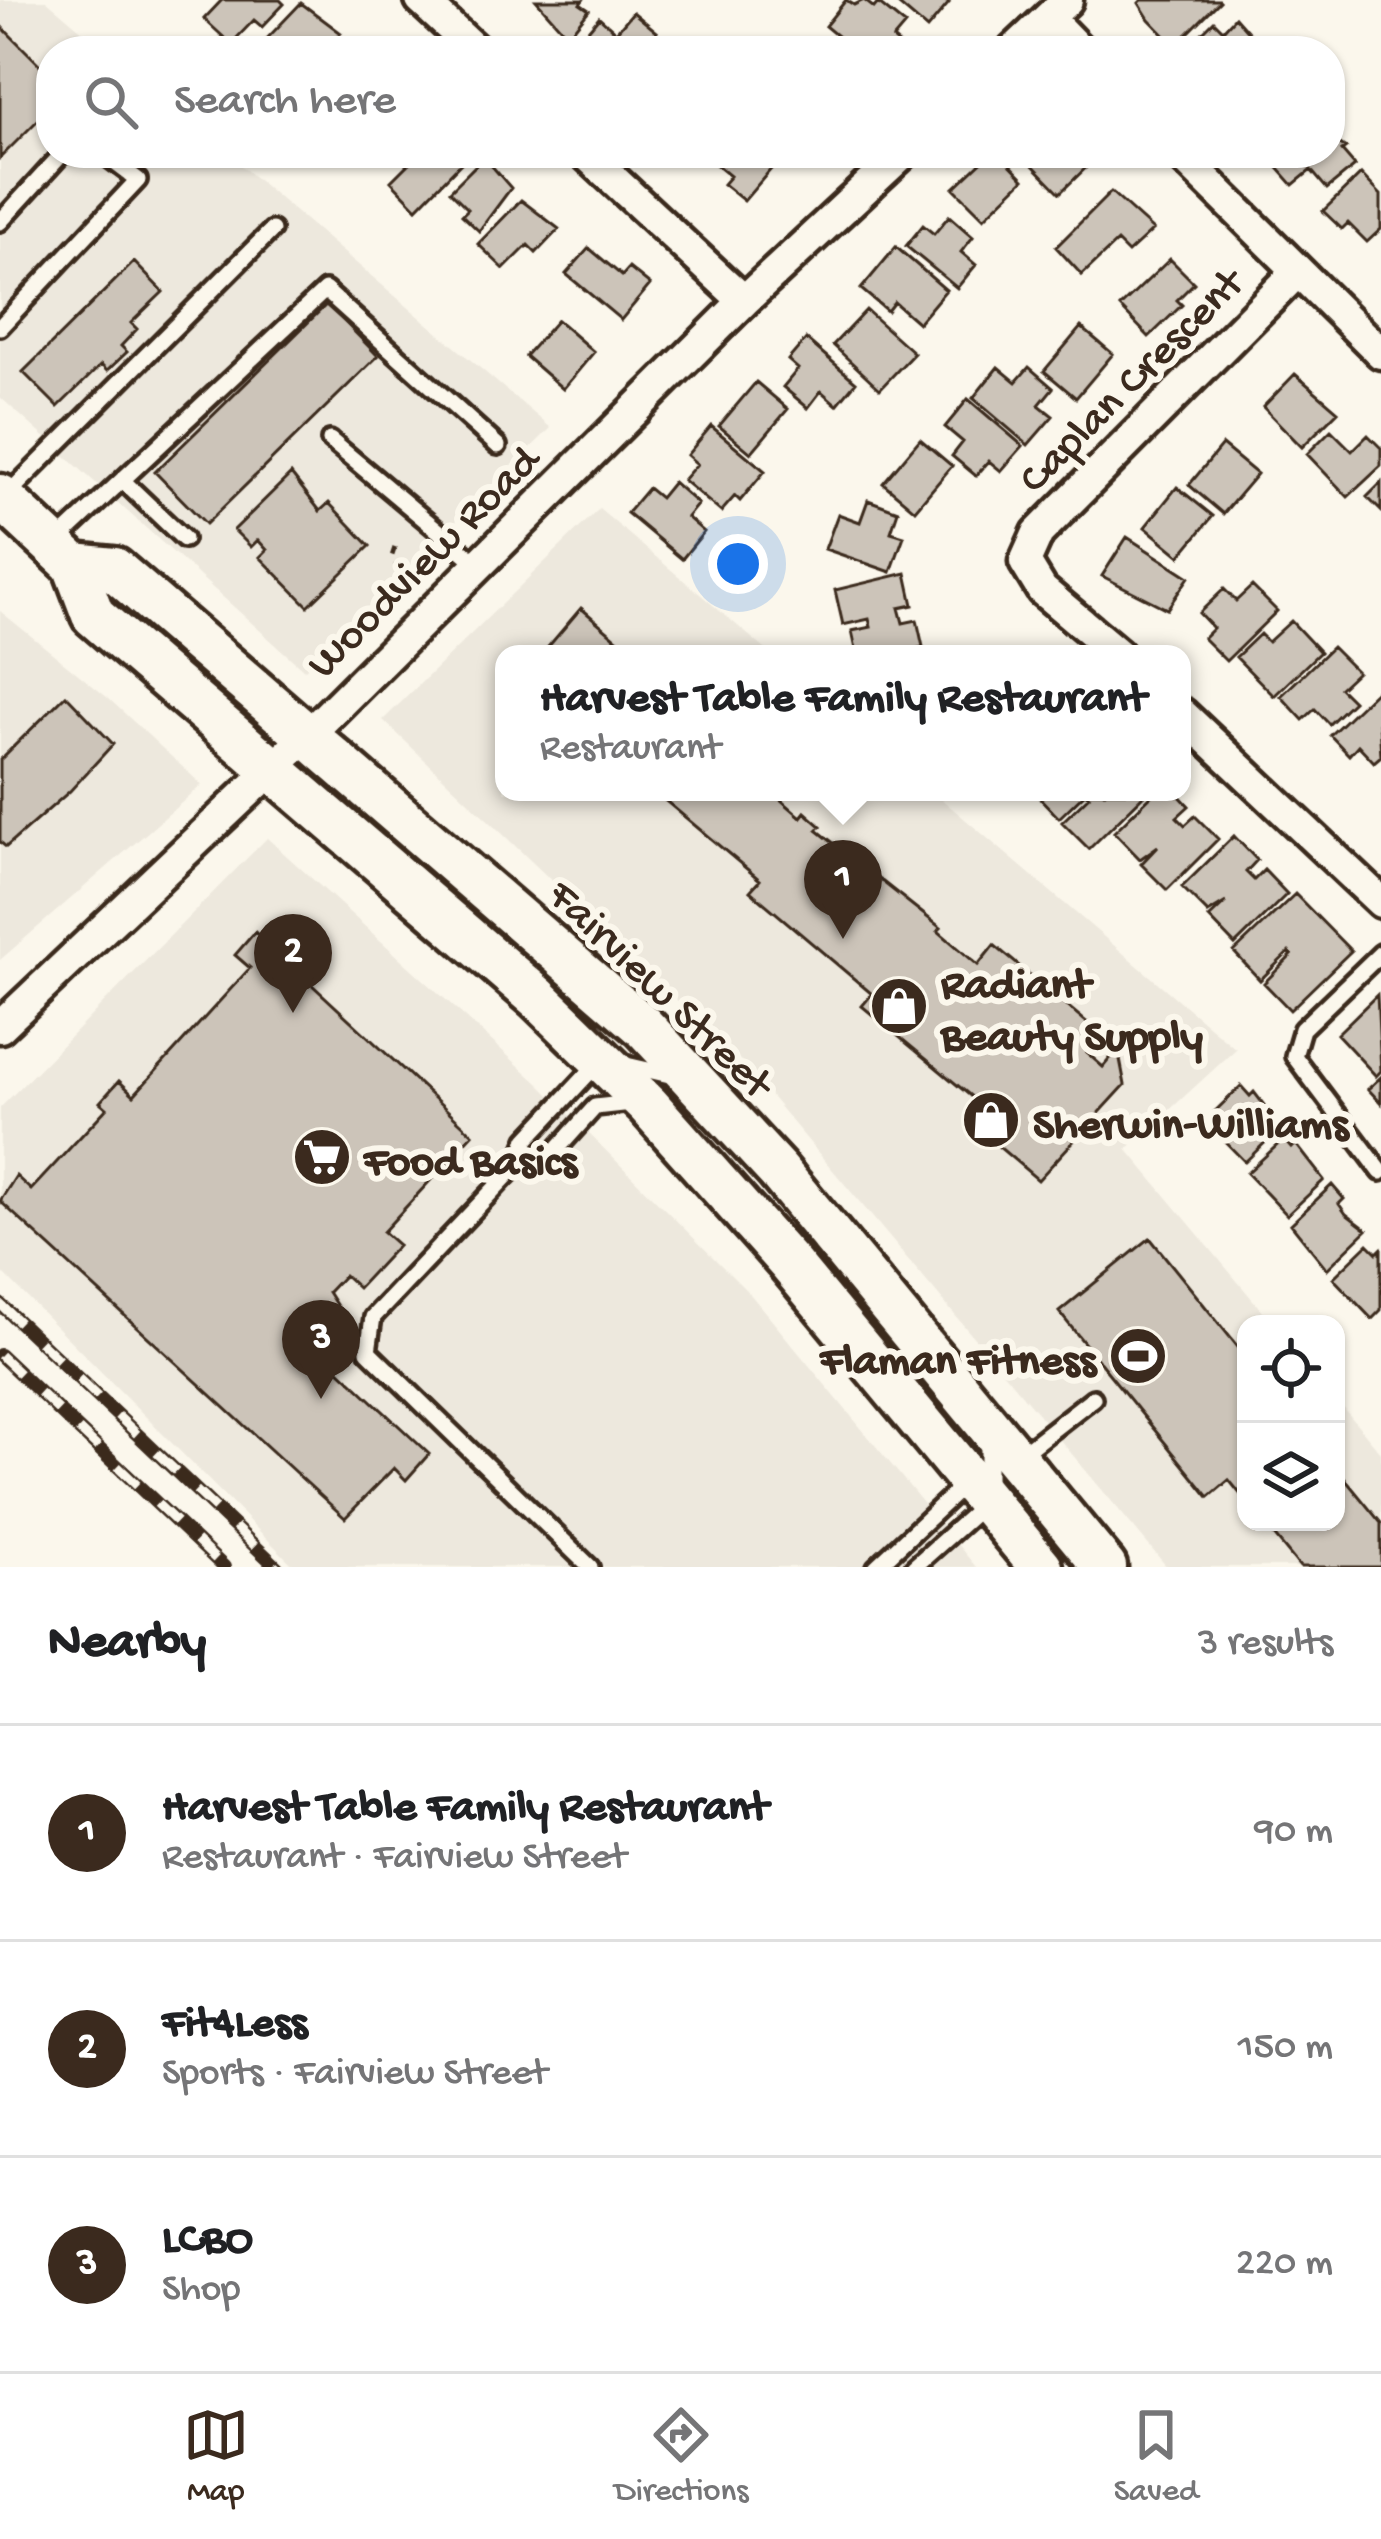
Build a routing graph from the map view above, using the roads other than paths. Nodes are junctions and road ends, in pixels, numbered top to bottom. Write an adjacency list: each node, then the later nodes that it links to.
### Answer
1 (421, 0): 3 (street)
2 (1057, 9): 4 (street); 5 (street)
3 (460, 36)
4 (1029, 36)
5 (1072, 36)
6 (49, 168): 11 (lane)
7 (122, 168): 15 (lane)
8 (601, 168): 14 (street)
9 (887, 168): 14 (street, Woodview Road)
10 (1194, 168): 13 (street)
11 (0, 222)
12 (272, 230): 20 (lane)
13 (1296, 273): 16 (street); 24 (street, Caplan Crescent)
14 (744, 301): 23 (street, Woodview Road)
15 (0, 327)
16 (1381, 353)
17 (330, 440): 23 (lane)
18 (498, 446): 19 (lane)
19 (123, 481): 21 (lane); 22 (lane)
20 (2, 498): 22 (main road, Fairview Street)
21 (184, 539)
22 (63, 555): 26 (main road, Fairview Street); 27 (main road, Fairview Street)
23 (478, 564): 26 (street, Woodview Road)
24 (1107, 645)
25 (1191, 723): 28 (street)
26 (308, 735): 27 (street, Woodview Road); 32 (main road, Fairview Street)
27 (270, 771): 30 (street, Woodview Road); 31 (main road, Fairview Street)
28 (1381, 902)
29 (1381, 952): 35 (lane)
30 (0, 1027)
31 (600, 1060): 32 (lane); 33 (main road, Fairview Street); 34 (lane)
32 (695, 1082): 37 (main road, Fairview Street)
33 (648, 1105): 34 (lane); 39 (main road, Fairview Street)
34 (518, 1165): 40 (lane)
35 (1381, 1172)
36 (1094, 1398): 38 (lane)
37 (987, 1420): 38 (main road, Fairview Street); 39 (lane)
38 (1018, 1457): 39 (lane); 43 (main road, Fairview Street)
39 (1011, 1519): 41 (lane); 42 (lane)
40 (590, 1567)
41 (876, 1567)
42 (914, 1567)
43 (1105, 1567)

